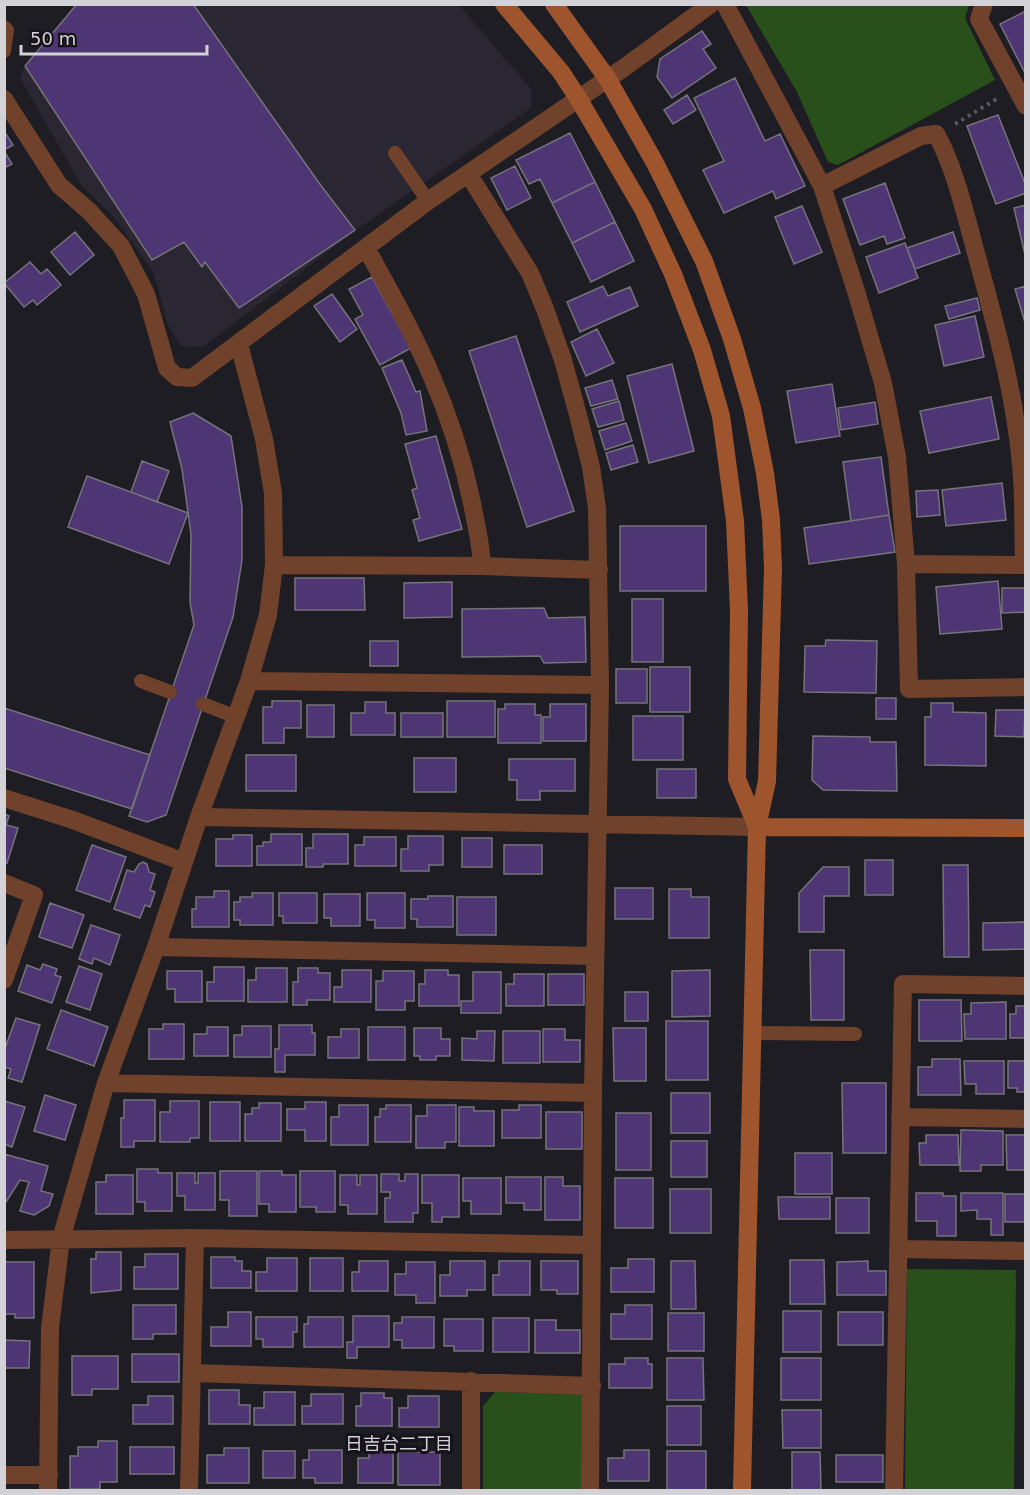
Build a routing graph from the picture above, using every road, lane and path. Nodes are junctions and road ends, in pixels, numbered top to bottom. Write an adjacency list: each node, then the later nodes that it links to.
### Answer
1 (504, 4): 10 (street)
2 (554, 4): 8 (street)
3 (711, 4): 8 (street)
4 (725, 4): 16 (street)
5 (984, 4): 12 (street)
6 (4, 27): 7 (lane)
7 (4, 51)
8 (607, 78): 10 (street); 35 (street)
9 (1003, 94): 13 (path)
10 (578, 98): 15 (street); 35 (street)
11 (4, 99): 19 (street)
12 (1026, 106)
13 (962, 120)
14 (394, 153): 17 (lane)
15 (469, 175): 17 (street); 24 (street)
16 (822, 186): 20 (street); 21 (street)
17 (428, 201): 18 (street)
18 (366, 248): 19 (street); 23 (street)
19 (238, 344): 22 (street)
20 (906, 564): 21 (street); 28 (street)
21 (1025, 564)
22 (274, 565): 23 (street); 26 (street)
23 (482, 566): 24 (street)
24 (599, 570): 27 (street)
25 (141, 681): 29 (lane)
26 (249, 681): 27 (street); 31 (street)
27 (600, 686): 34 (street)
28 (1026, 687)
29 (170, 693)
30 (203, 704): 31 (lane)
31 (236, 717): 33 (street)
32 (4, 798): 37 (street)
33 (199, 817): 34 (street); 37 (street)
34 (598, 825): 35 (street); 40 (street)
35 (757, 827): 36 (street); 43 (street)
36 (1026, 828)
37 (183, 862): 39 (street)
38 (4, 883): 41 (street)
39 (156, 947): 40 (street); 45 (street)
40 (596, 956): 46 (street)
41 (4, 980)
42 (1026, 986): 47 (street)
43 (752, 1033): 44 (lane); 63 (street)
44 (855, 1034)
45 (106, 1083): 46 (street); 50 (street)
46 (593, 1093): 52 (street)
47 (900, 1117): 48 (street); 53 (street)
48 (1026, 1119)
49 (195, 1238): 50 (street); 52 (street); 55 (street)
50 (61, 1239): 51 (street); 59 (street)
51 (4, 1240)
52 (592, 1245): 57 (street)
53 (898, 1249): 54 (street); 64 (street)
54 (1026, 1251)
55 (193, 1373): 56 (street); 60 (street)
56 (471, 1381): 57 (street); 61 (street)
57 (592, 1386): 62 (street)
58 (4, 1475): 59 (street)
59 (49, 1483)
60 (189, 1491)
61 (471, 1491)
62 (590, 1491)
63 (742, 1491)
64 (894, 1491)

